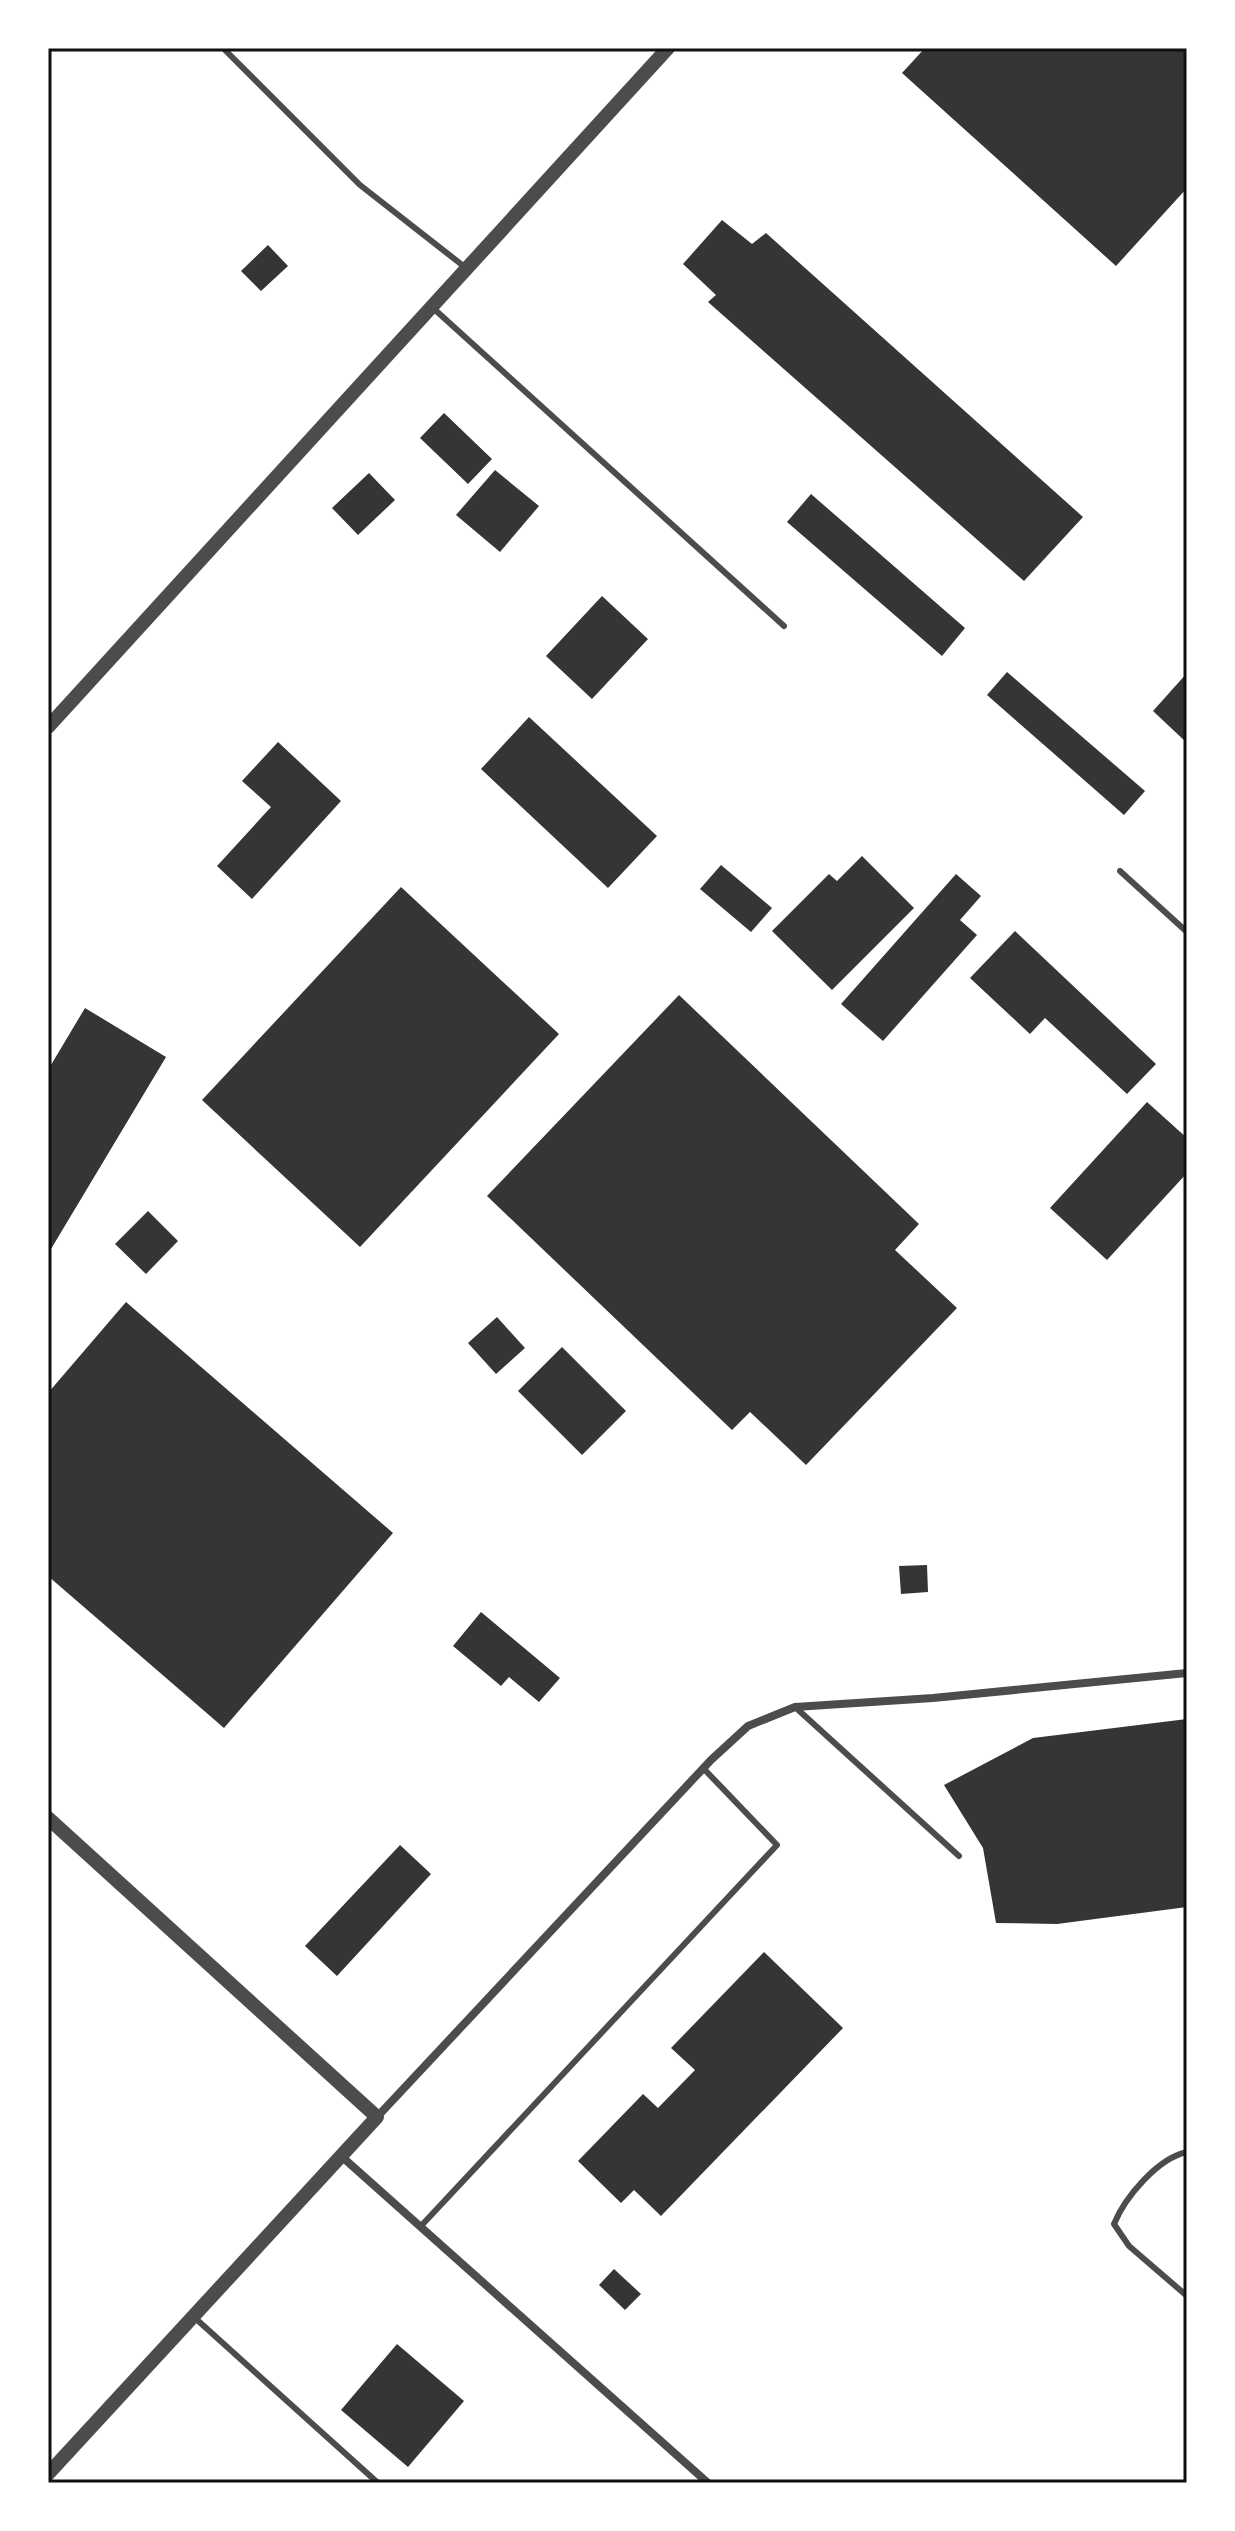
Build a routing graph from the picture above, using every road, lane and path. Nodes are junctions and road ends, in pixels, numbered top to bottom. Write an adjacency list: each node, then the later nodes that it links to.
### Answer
1 (223, 48): 3 (lane)
2 (668, 48): 3 (street)
3 (468, 270): 4 (street)
4 (433, 308): 5 (lane); 6 (street)
5 (784, 626)
6 (48, 727)
7 (1120, 871): 8 (lane)
8 (1187, 932)
9 (1187, 1673): 10 (street)
10 (795, 1707): 11 (street); 13 (lane)
11 (704, 1769): 14 (street); 17 (lane)
12 (48, 1818): 14 (street)
13 (959, 1856)
14 (377, 2117): 16 (street)
15 (1187, 2152): 18 (lane)
16 (340, 2155): 17 (street); 19 (street)
17 (421, 2226): 22 (street)
18 (1187, 2296)
19 (193, 2315): 20 (street); 21 (lane)
20 (48, 2474)
21 (378, 2483)
22 (708, 2483)

